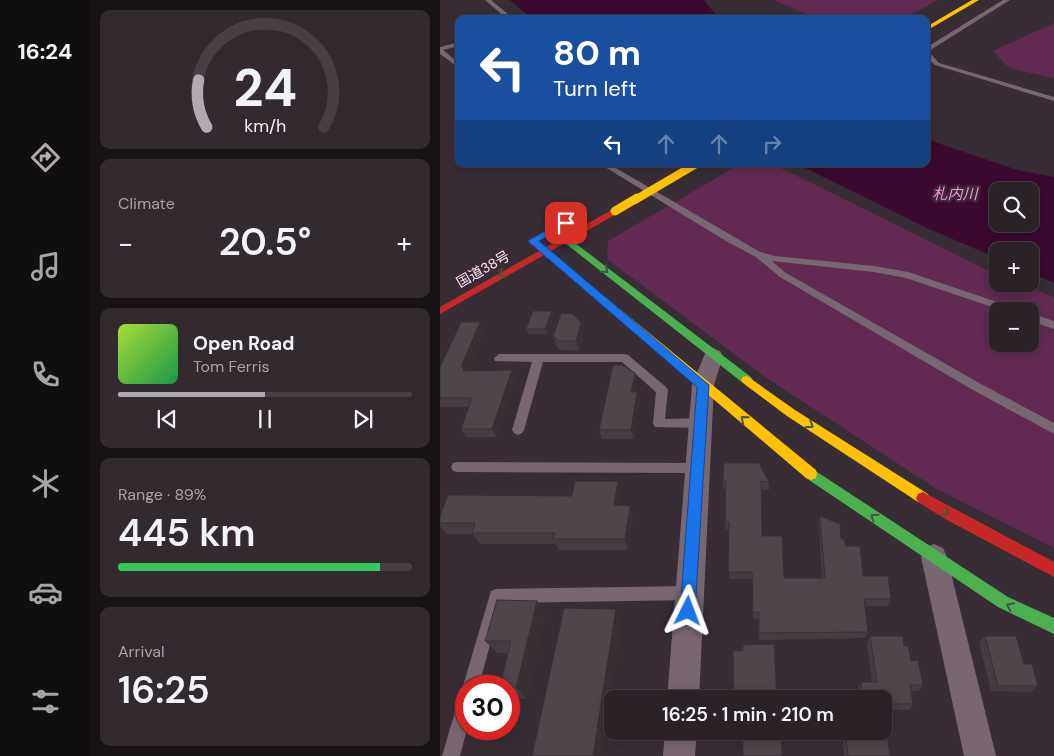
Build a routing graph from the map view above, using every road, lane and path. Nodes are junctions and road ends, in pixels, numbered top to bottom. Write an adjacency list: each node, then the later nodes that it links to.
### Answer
1 (488, 0): 5 (lane)
2 (958, 0): 6 (main road)
3 (976, 0): 7 (main road)
4 (1007, 0): 9 (lane)
5 (506, 15)
6 (930, 16)
7 (930, 27)
8 (455, 45): 10 (lane)
9 (930, 47)
10 (440, 50): 12 (lane)
11 (930, 58): 13 (lane)
12 (455, 63)
13 (1054, 99)
14 (609, 167): 20 (lane)
15 (691, 167): 18 (main road, 国道38号, bridge)
16 (643, 178): 17 (main road)
17 (626, 188)
18 (567, 240): 19 (main road, 国道38号); 19 (main road); 25 (main road, one-way to 25)
19 (545, 251): 22 (main road, 国道38号, one-way to 22); 28 (main road)
20 (757, 254): 21 (lane); 30 (lane)
21 (989, 303)
22 (440, 311)
23 (1039, 320): 24 (lane)
24 (1054, 325)
25 (713, 356): 28 (street); 35 (main road, one-way to 35)
26 (498, 358): 27 (lane)
27 (540, 358): 29 (lane); 31 (lane)
28 (703, 385): 29 (street); 34 (main road, one-way to 28)
29 (700, 423): 33 (street)
30 (1054, 429)
31 (518, 430)
32 (457, 468): 33 (lane)
33 (697, 468): 36 (street)
34 (934, 558): 37 (main road, one-way to 34); 44 (street)
35 (1054, 570)
36 (689, 593): 38 (lane); 39 (street)
37 (1054, 626)
38 (473, 675)
39 (684, 690)
40 (455, 740): 42 (lane)
41 (681, 740): 43 (street)
42 (451, 756)
43 (680, 756)
44 (980, 756)

